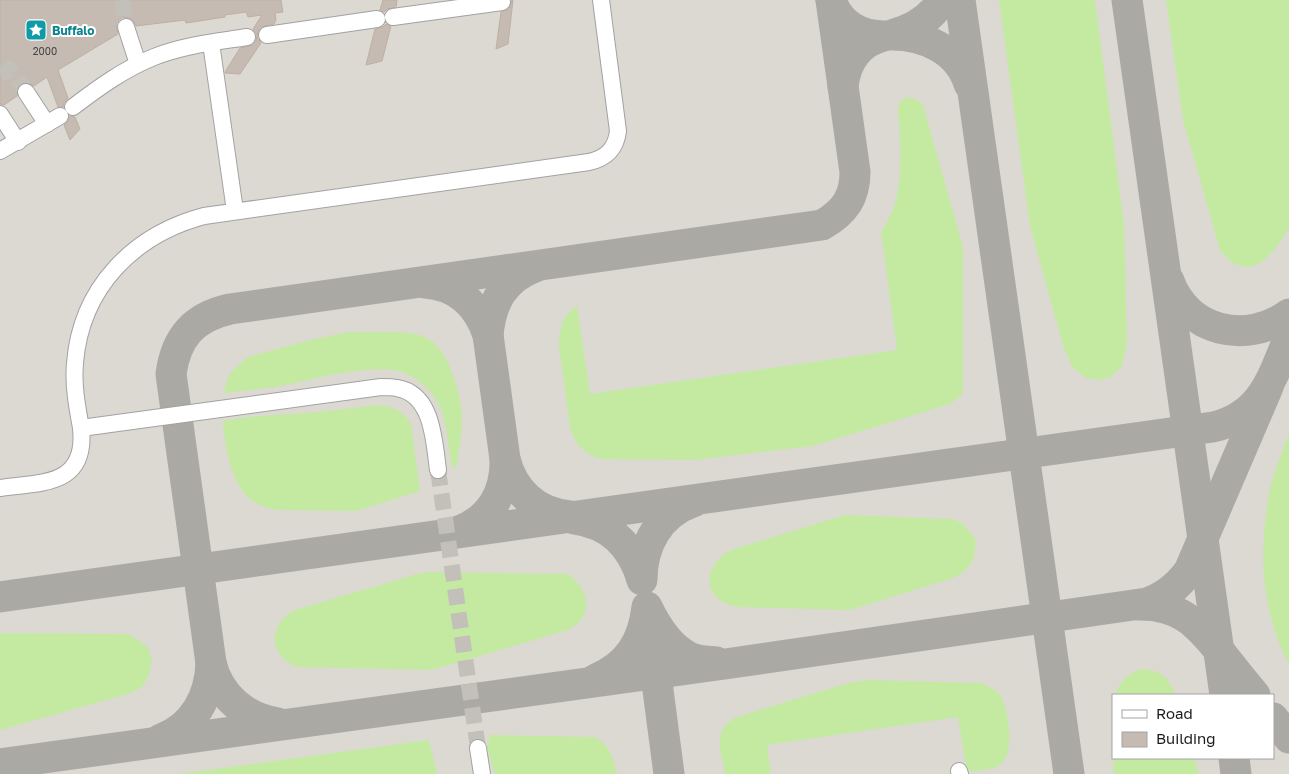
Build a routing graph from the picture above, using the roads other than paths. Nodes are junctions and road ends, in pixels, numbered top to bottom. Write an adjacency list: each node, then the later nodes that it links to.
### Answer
1 (601, 0): 13 (lane)
2 (509, 1): 4 (lane)
3 (126, 28): 7 (lane)
4 (267, 35)
5 (247, 37): 6 (lane)
6 (211, 42): 7 (lane); 13 (lane)
7 (138, 64): 10 (lane)
8 (26, 92): 10 (lane)
9 (0, 114): 11 (lane)
10 (60, 116): 11 (lane)
11 (18, 142): 12 (lane)
12 (0, 151)
13 (235, 211): 14 (lane)
14 (81, 428): 15 (lane); 16 (lane)
15 (438, 470)
16 (0, 488)
17 (478, 748): 18 (lane)
18 (482, 774)

